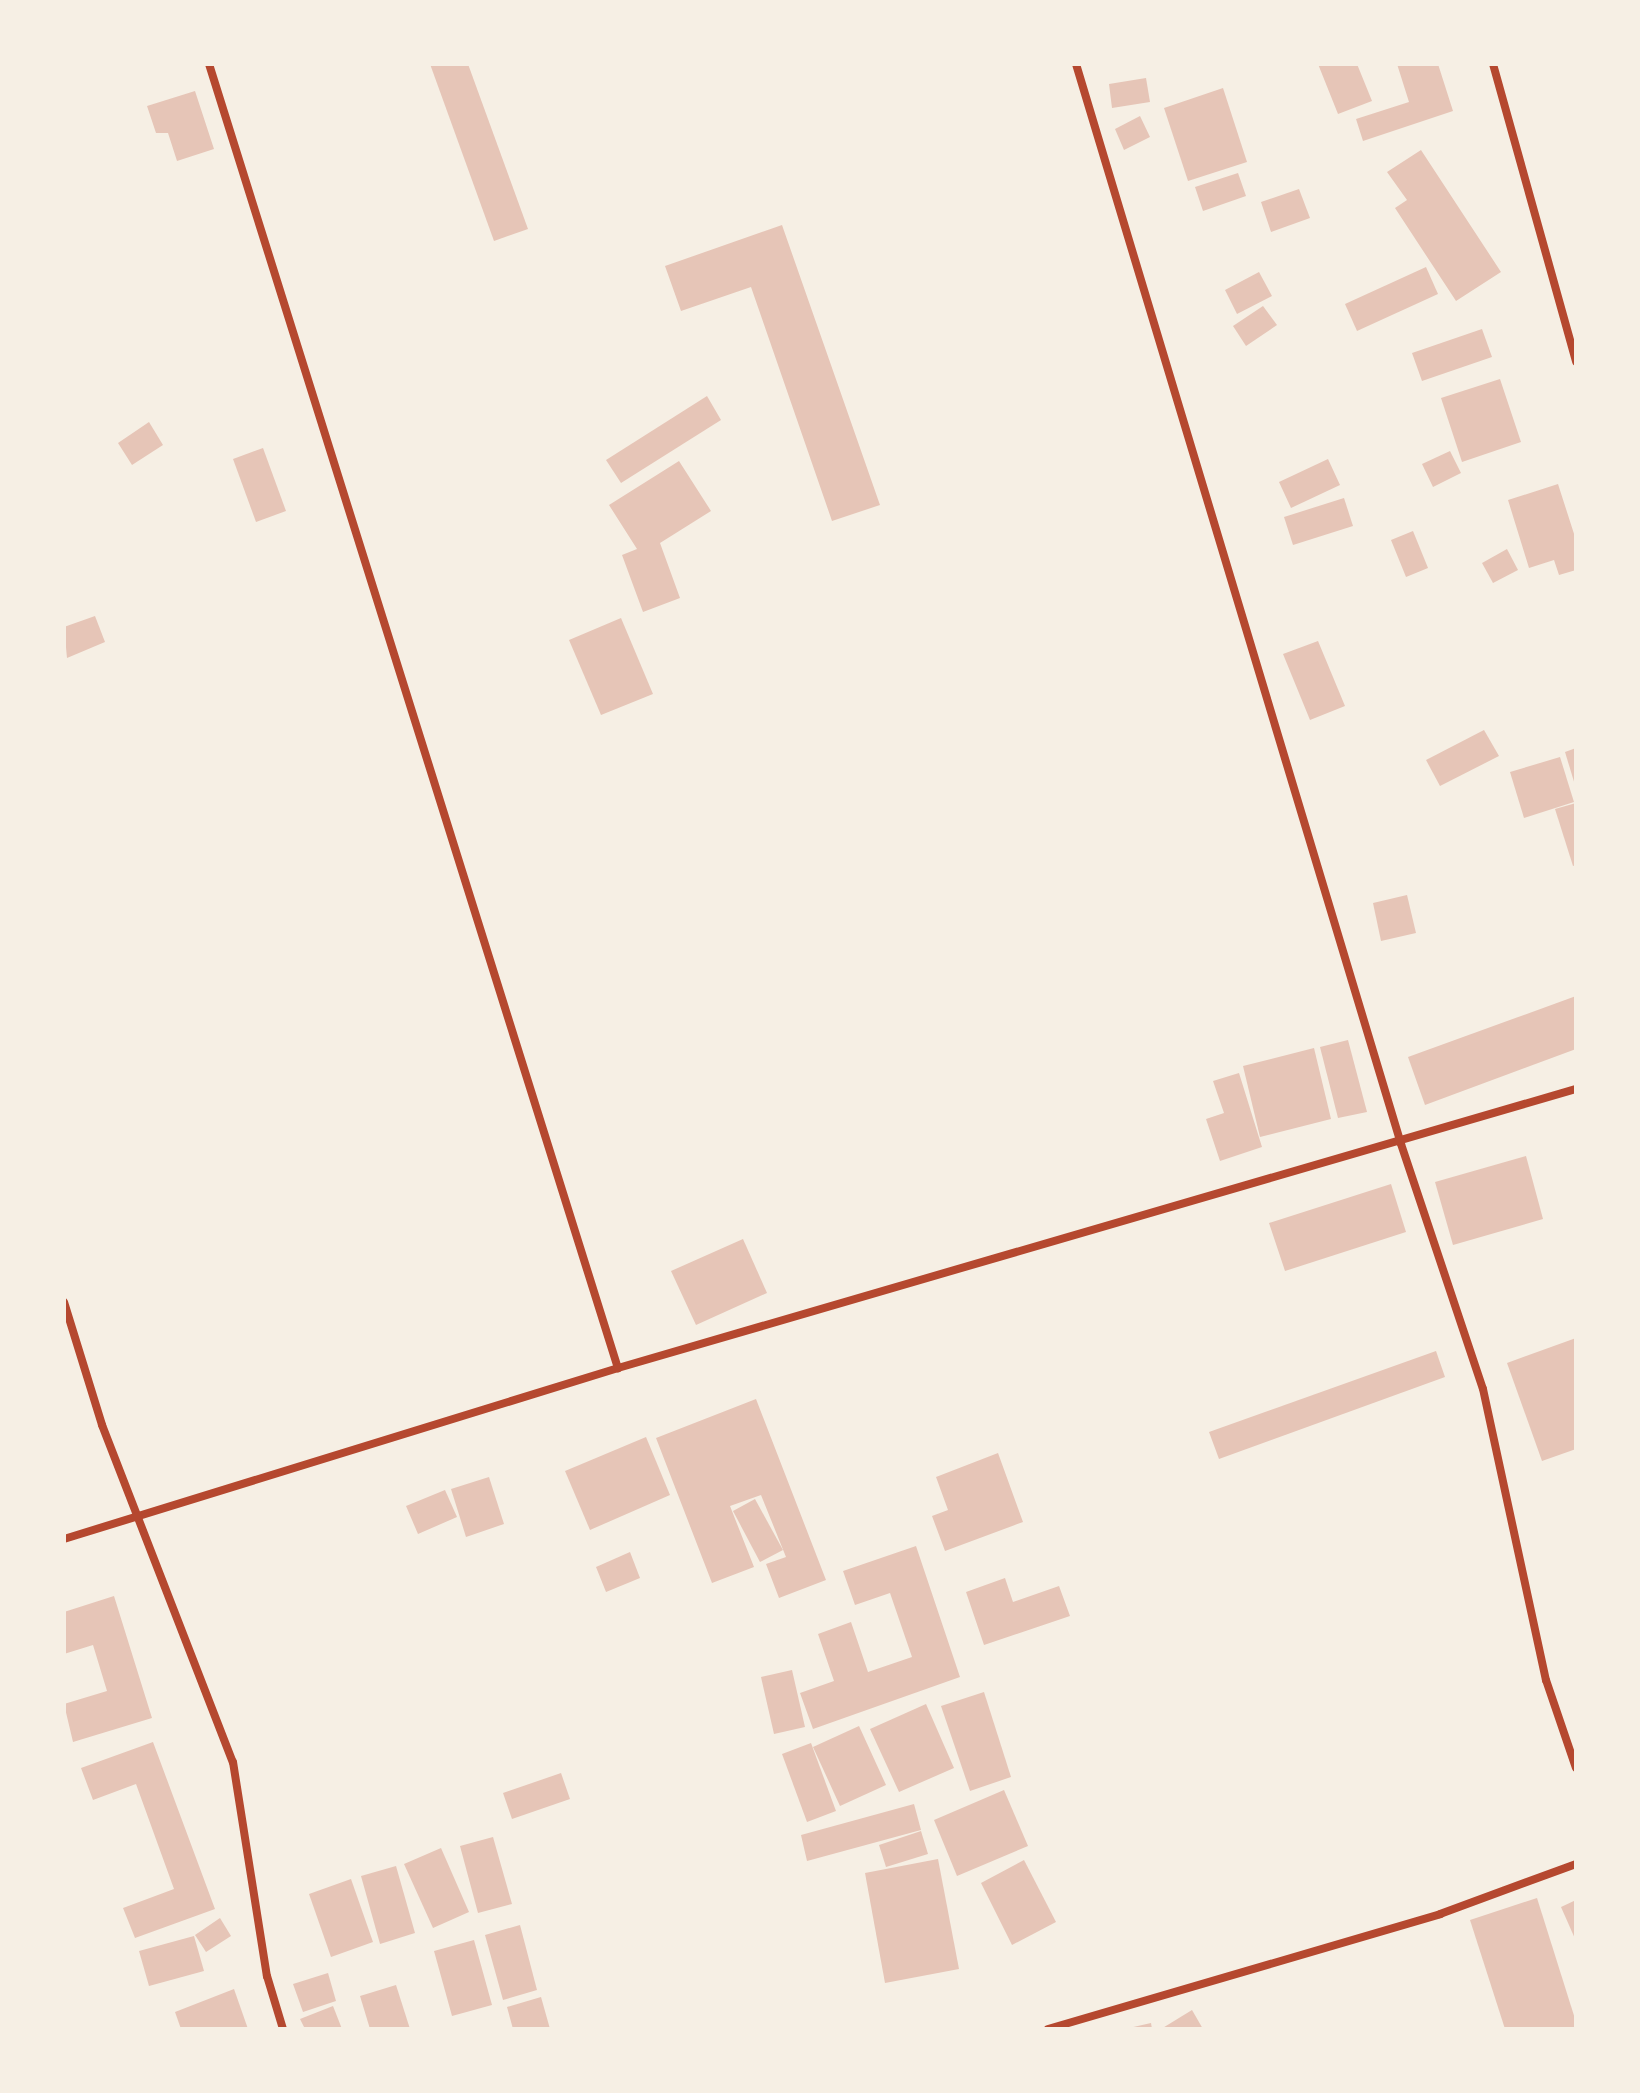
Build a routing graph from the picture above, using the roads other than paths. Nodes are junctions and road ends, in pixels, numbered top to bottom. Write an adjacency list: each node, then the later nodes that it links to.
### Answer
1 (209, 64): 8 (street)
2 (1076, 64): 6 (street)
3 (1493, 64): 4 (street)
4 (1576, 362)
5 (1576, 1089): 6 (street)
6 (1401, 1144): 8 (street); 11 (street)
7 (64, 1302): 9 (street)
8 (618, 1368): 9 (street)
9 (140, 1517): 10 (street); 13 (street)
10 (64, 1539)
11 (1576, 1768)
12 (1576, 1864): 14 (street)
13 (283, 2029)
14 (1048, 2029)

